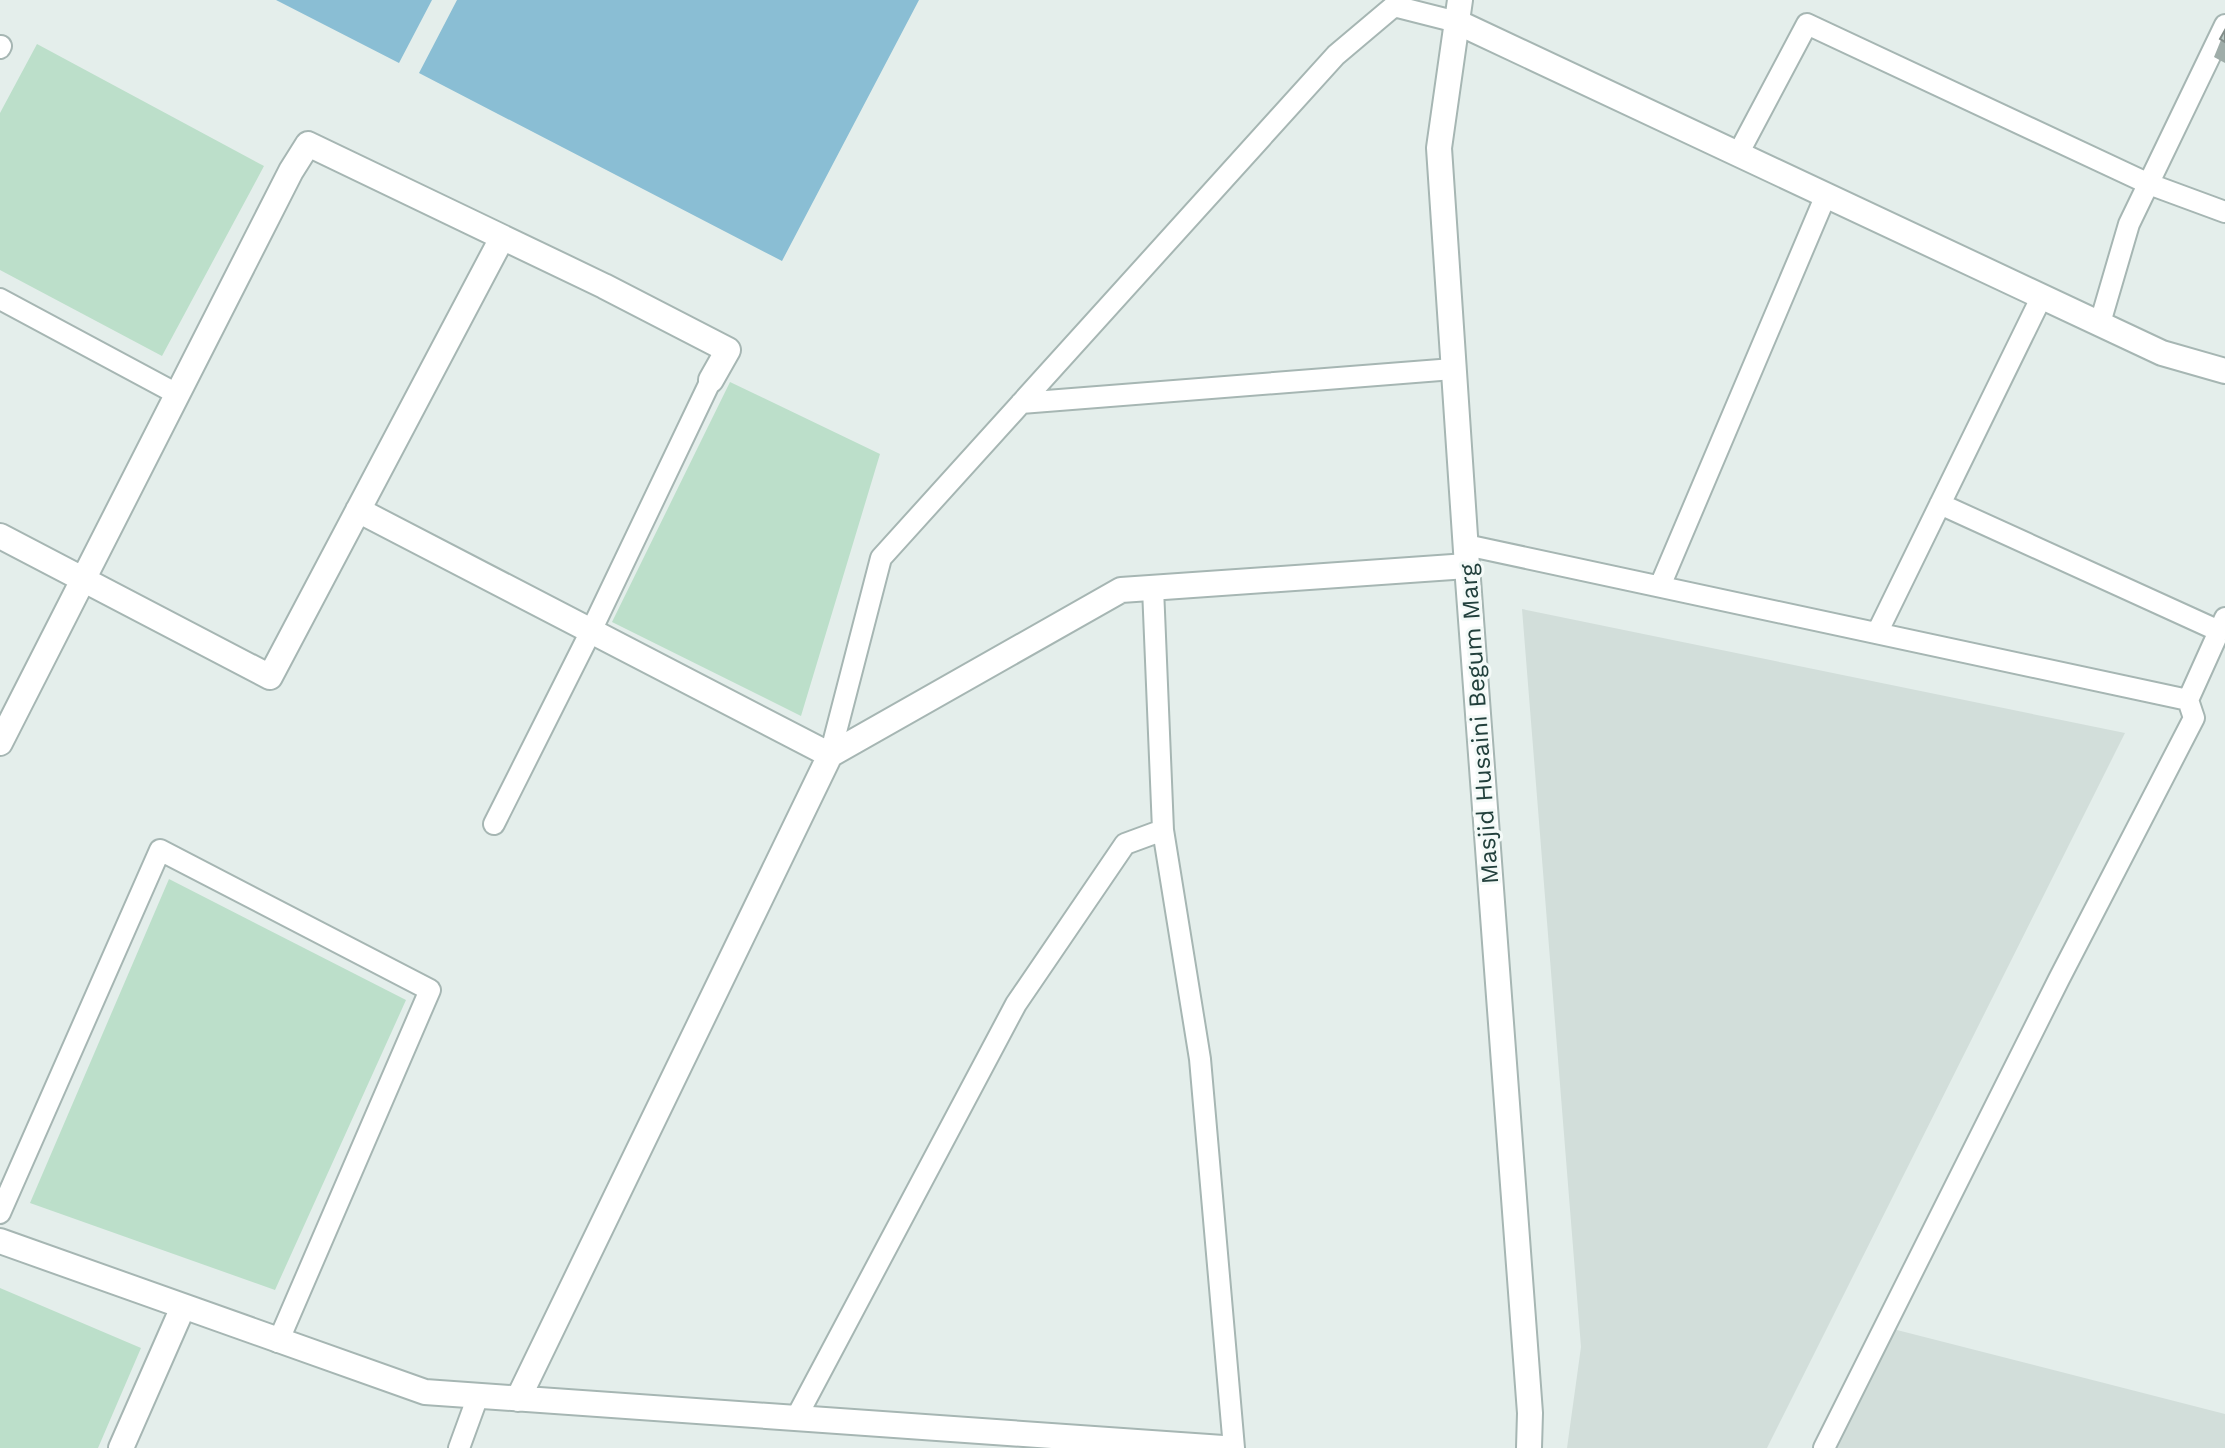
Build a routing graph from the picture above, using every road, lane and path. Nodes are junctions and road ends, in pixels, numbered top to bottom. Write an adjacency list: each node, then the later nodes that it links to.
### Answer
1 (1458, 11): 3 (street); 11 (street, Masjid Husaini Begum Marg); 15 (lane)
2 (2225, 25): 4 (lane)
3 (1738, 154): 4 (lane); 5 (street)
4 (2149, 184): 6 (lane); 10 (lane)
5 (1826, 195): 8 (street); 21 (lane)
6 (2225, 212)
7 (502, 238): 13 (street); 14 (street); 17 (street)
8 (2042, 296): 10 (street); 16 (lane)
9 (0, 299): 14 (lane)
10 (2100, 323): 12 (street)
11 (1453, 369): 15 (lane); 19 (street, Masjid Husaini Begum Marg)
12 (2225, 371)
13 (711, 380): 24 (lane)
14 (177, 394): 20 (street)
15 (1021, 403): 28 (lane)
16 (1940, 504): 23 (lane); 25 (lane)
17 (358, 510): 20 (street); 24 (street)
18 (0, 536): 20 (street)
19 (1466, 556): 21 (lane); 22 (street); 42 (street, Masjid Husaini Begum Marg)
20 (83, 579): 27 (street)
21 (1660, 586): 25 (lane)
22 (1153, 588): 28 (street); 30 (lane)
23 (2222, 624): 26 (lane)
24 (591, 631): 28 (street); 29 (lane)
25 (1877, 633): 26 (lane)
26 (2188, 700): 43 (lane)
27 (0, 742)
28 (830, 755): 36 (street)
29 (494, 824)
30 (1163, 830): 37 (lane); 41 (lane)
31 (0, 1213): 34 (lane)
32 (0, 1241): 33 (street)
33 (183, 1307): 34 (street); 38 (street)
34 (278, 1342): 35 (street)
35 (478, 1396): 36 (street); 39 (lane)
36 (518, 1399): 37 (street)
37 (796, 1418): 40 (street)
38 (121, 1448)
39 (459, 1448)
40 (1223, 1448)
41 (1234, 1448)
42 (1529, 1448)
43 (1824, 1448)

